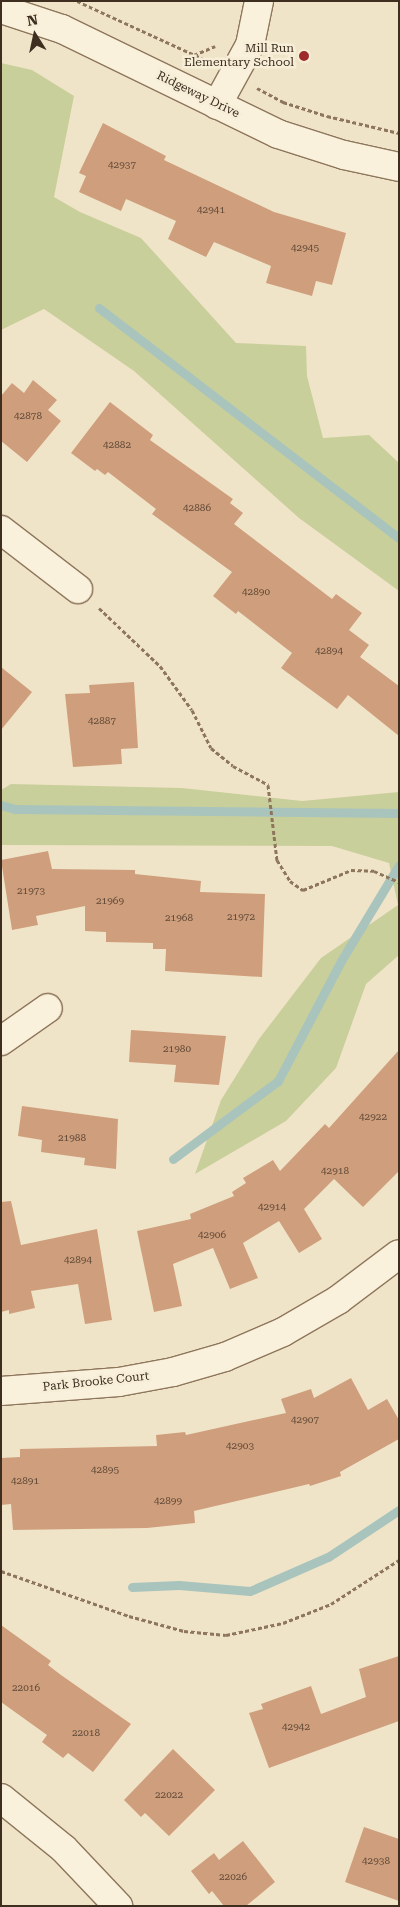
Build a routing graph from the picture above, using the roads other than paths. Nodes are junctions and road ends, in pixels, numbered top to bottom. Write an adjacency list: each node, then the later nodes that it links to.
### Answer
1 (259, 1): 3 (street)
2 (1, 9): 3 (street, Ridgeway Drive)
3 (217, 105): 4 (street, Ridgeway Drive)
4 (399, 167)
5 (1, 530): 6 (street)
6 (78, 589)
7 (48, 1008): 8 (street)
8 (1, 1041)
9 (399, 1254): 10 (street, Park Brooke Court)
10 (1, 1391)
11 (1, 1798): 12 (street)
12 (118, 1906)

